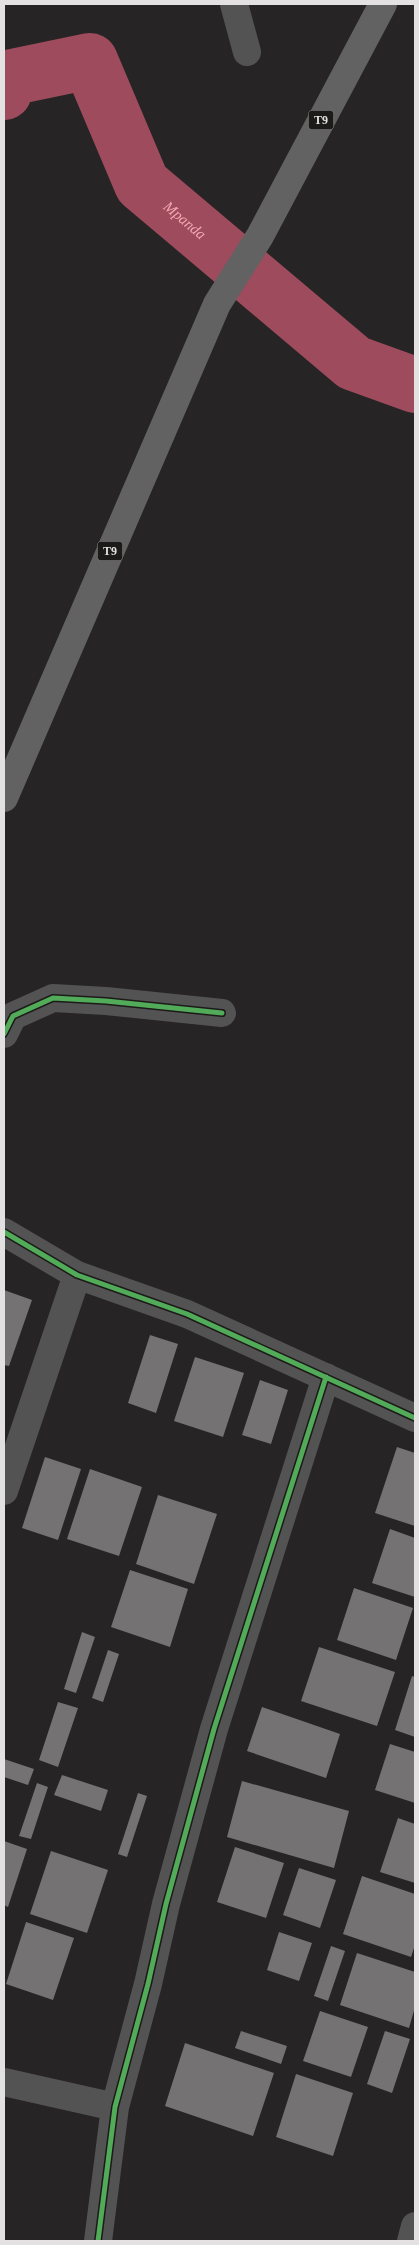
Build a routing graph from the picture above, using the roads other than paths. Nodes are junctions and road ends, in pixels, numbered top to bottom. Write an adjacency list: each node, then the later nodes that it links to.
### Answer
1 (234, 4): 3 (street)
2 (383, 4): 4 (highway, T9)
3 (247, 52)
4 (4, 798)
5 (222, 1013): 6 (street)
6 (4, 1034)
7 (4, 1232): 8 (street)
8 (77, 1275): 9 (street); 11 (street)
9 (326, 1378): 10 (street); 13 (street)
10 (415, 1418)
11 (4, 1491)
12 (4, 2082): 13 (street)
13 (116, 2107): 15 (street)
14 (415, 2226): 16 (street)
15 (98, 2241)
16 (411, 2241)

